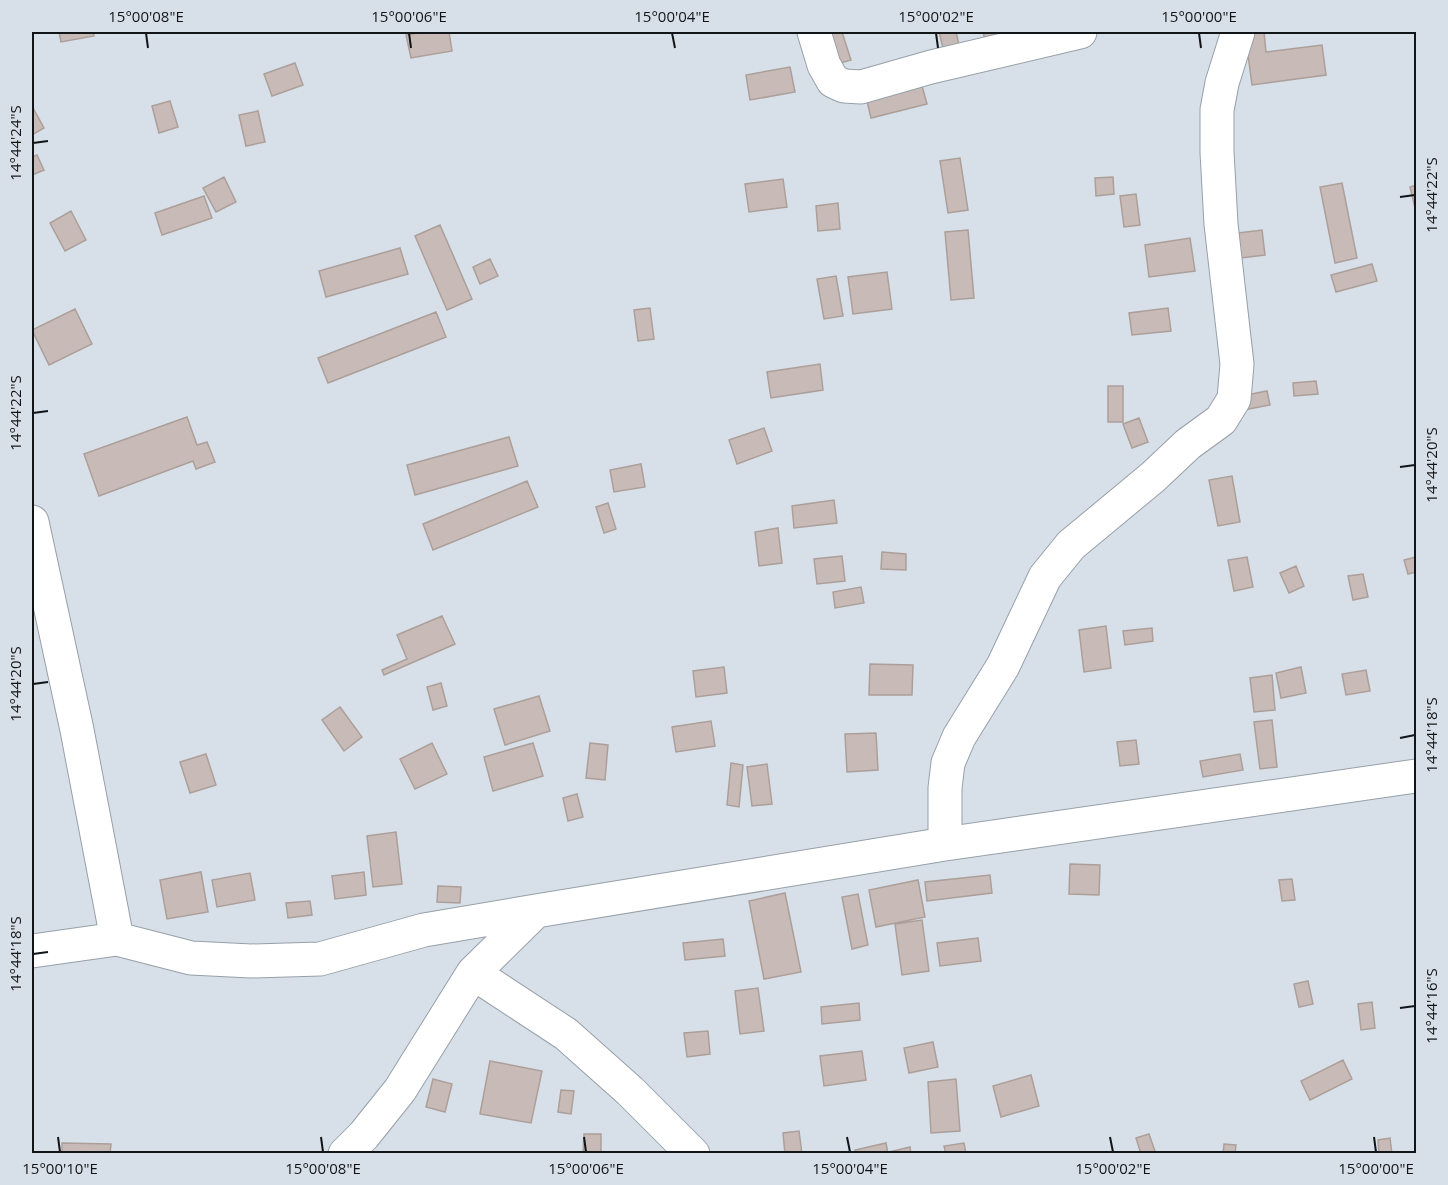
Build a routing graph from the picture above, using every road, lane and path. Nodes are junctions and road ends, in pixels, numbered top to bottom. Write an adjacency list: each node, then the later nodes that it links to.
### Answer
1 (814, 32): 2 (street)
2 (1080, 32)
3 (1238, 32): 6 (street)
4 (32, 522): 8 (street)
5 (1416, 776): 6 (street)
6 (945, 844): 7 (street)
7 (536, 911): 8 (street); 10 (street)
8 (117, 939): 9 (street)
9 (32, 951)
10 (472, 973): 11 (street); 12 (street)
11 (345, 1154)
12 (693, 1154)

